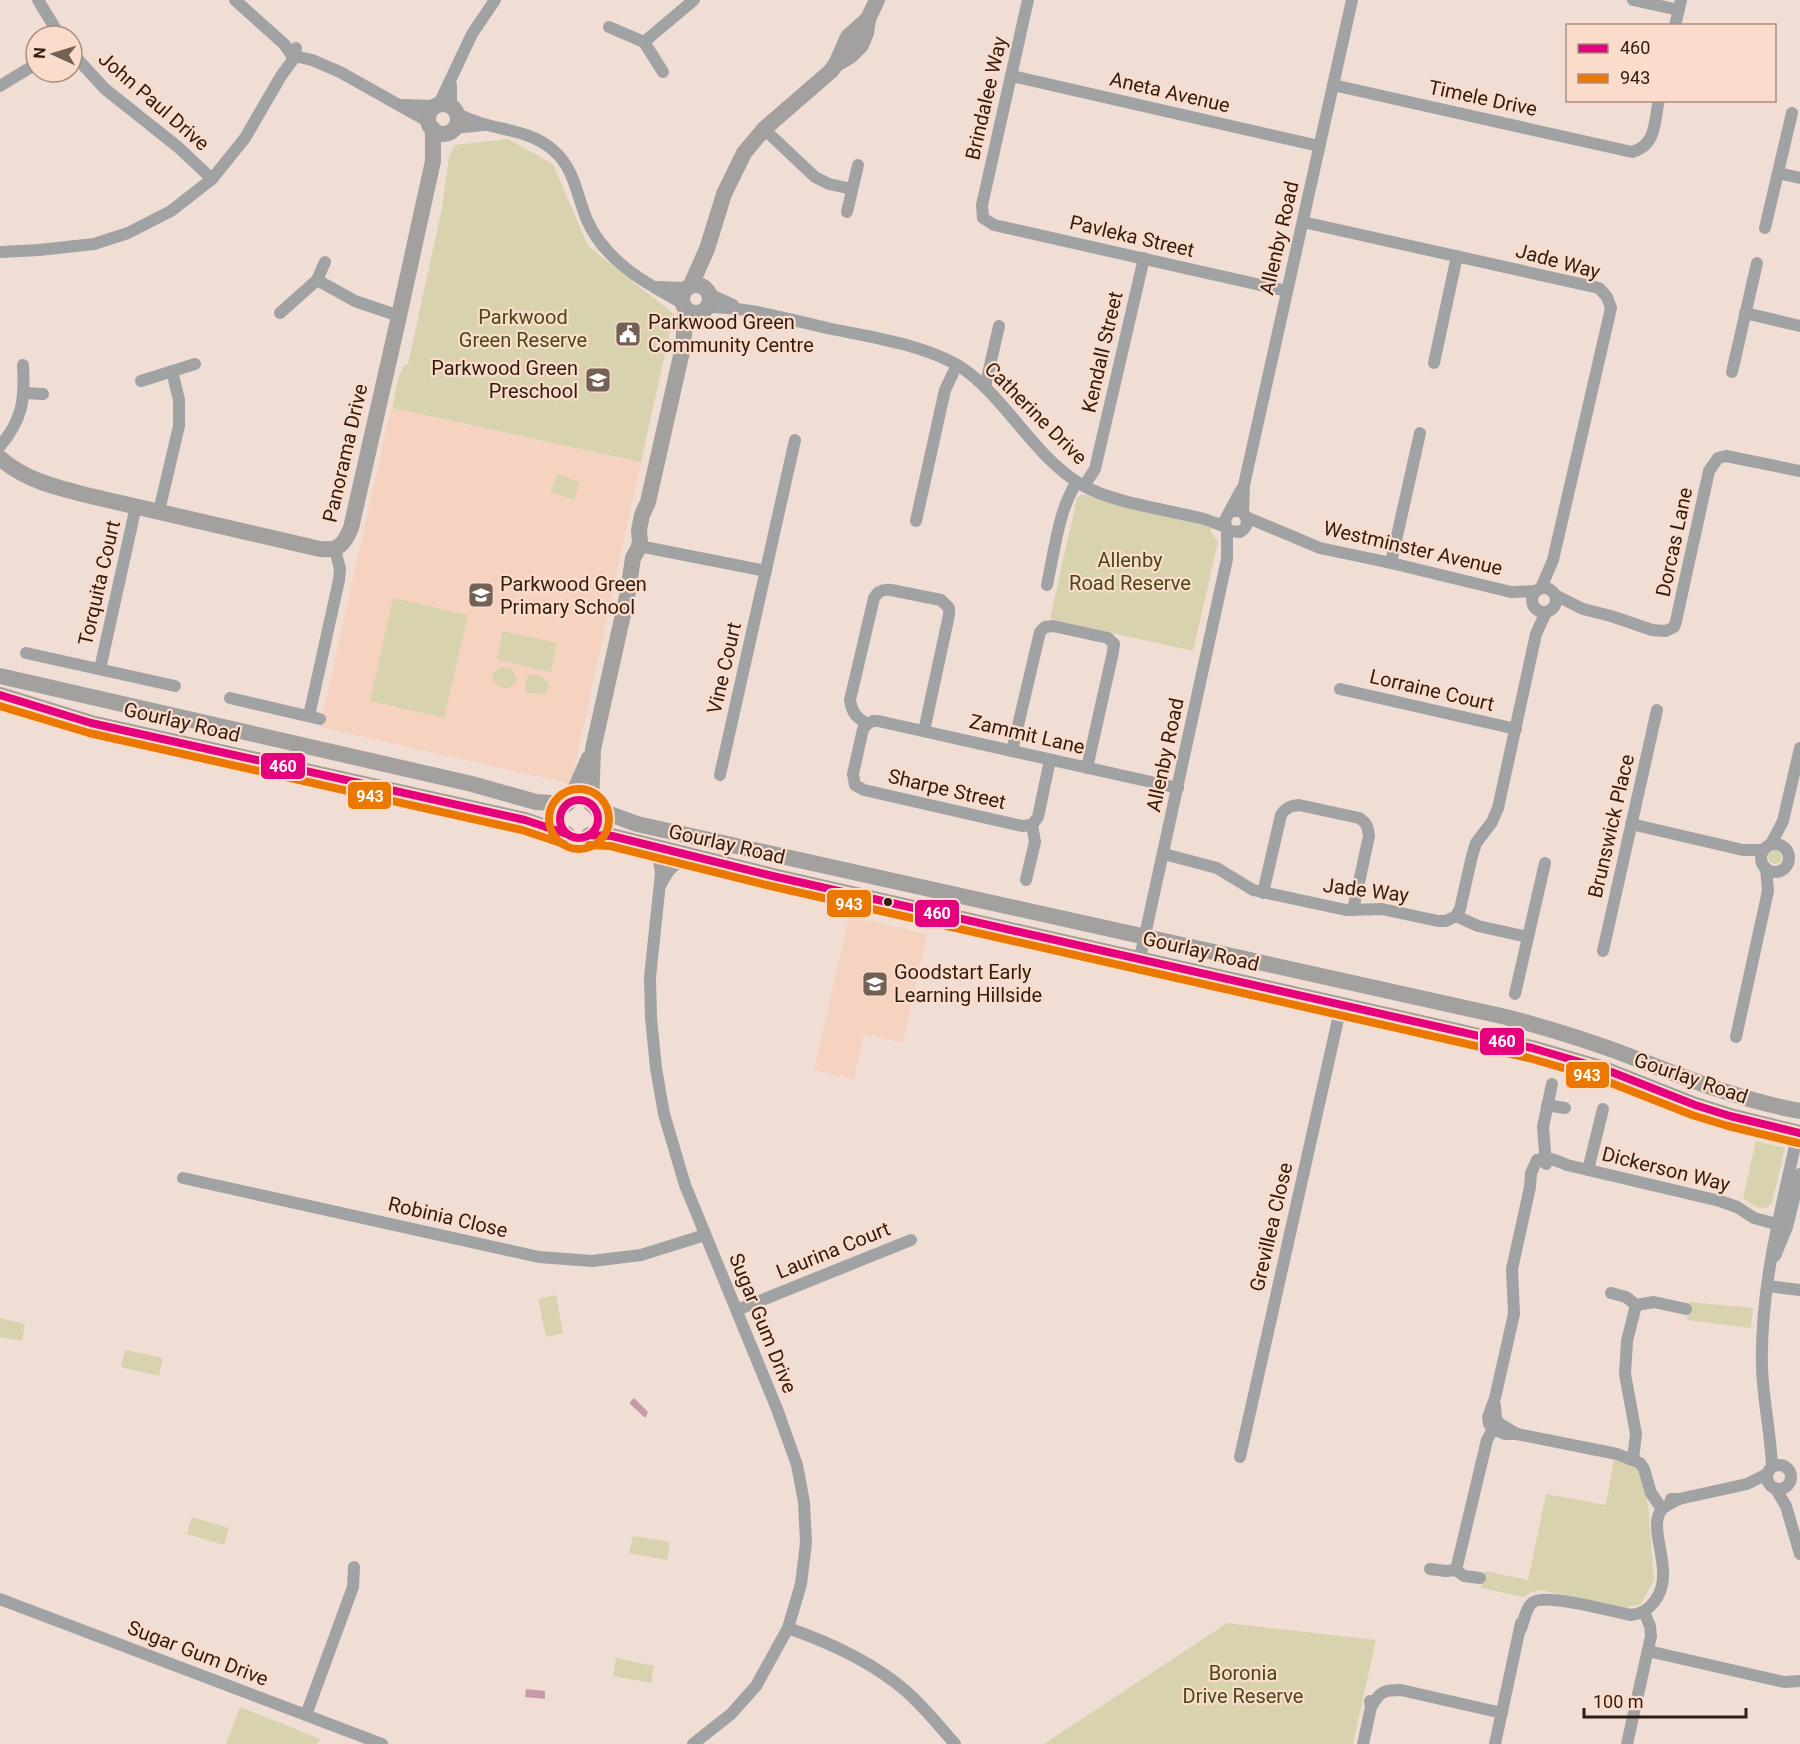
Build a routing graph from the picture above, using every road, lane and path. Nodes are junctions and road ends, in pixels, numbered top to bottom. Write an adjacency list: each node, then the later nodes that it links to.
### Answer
1 (38, 0): 10 (street)
2 (235, 0): 14 (street)
3 (495, 0): 23 (street)
4 (694, 0): 13 (street)
5 (878, 0): 24 (main road)
6 (1028, 0): 18 (street, Brindalee Way)
7 (1351, 0): 19 (street, Allenby Road)
8 (1633, 0): 9 (street)
9 (1680, 5): 11 (street)
10 (53, 24)
11 (1676, 24)
12 (609, 27): 13 (street)
13 (644, 42): 17 (street)
14 (294, 53): 23 (street, Catherine Drive); 29 (street)
15 (84, 65): 29 (street, John Paul Drive)
16 (24, 71): 20 (street)
17 (663, 72)
18 (1012, 76): 25 (street, Aneta Avenue); 31 (street, Brindalee Way)
19 (1334, 85): 21 (street, Timele Drive); 25 (street, Allenby Road)
20 (0, 86)
21 (1659, 102)
22 (1792, 113): 27 (street)
23 (443, 118): 42 (street, Catherine Drive); 45 (main road, Panorama Drive)
24 (764, 129): 30 (street); 42 (main road)
25 (1319, 146): 33 (street, Allenby Road)
26 (858, 165): 30 (street)
27 (1778, 173): 28 (street); 34 (street)
28 (1800, 178)
29 (212, 179): 35 (street)
30 (852, 189): 32 (street)
31 (982, 205): 37 (street, Pavleka Street)
32 (847, 212)
33 (1303, 222): 36 (street, Jade Way); 41 (street, Allenby Road)
34 (1765, 228)
35 (0, 252)
36 (1457, 256): 48 (street); 76 (street, Jade Way)
37 (1144, 258): 41 (street, Pavleka Street); 63 (street, Kendall Street)
38 (325, 262): 40 (street)
39 (1757, 263): 44 (street)
40 (317, 280): 43 (street); 45 (street)
41 (1287, 291): 66 (street, Allenby Road)
42 (696, 298): 51 (street, Catherine Drive); 70 (main road)
43 (280, 313)
44 (1745, 313): 47 (street); 53 (street)
45 (399, 316): 71 (main road, Panorama Drive)
46 (999, 326): 55 (street)
47 (1800, 326)
48 (1434, 363)
49 (195, 364): 52 (street)
50 (23, 365): 56 (street)
51 (957, 365): 55 (street, Catherine Drive); 67 (street)
52 (172, 371): 54 (street); 65 (street)
53 (1732, 372)
54 (141, 381)
55 (985, 387): 63 (street, Catherine Drive)
56 (24, 393): 57 (street); 60 (street)
57 (43, 394)
58 (1420, 433): 73 (street)
59 (795, 440): 74 (street, Vine Court)
60 (0, 446)
61 (0, 458): 64 (main road, Panorama Drive)
62 (1800, 471): 79 (street, Dorcas Lane)
63 (1080, 484): 66 (street, Catherine Drive); 75 (street, Kendall Street)
64 (136, 506): 65 (main road, Panorama Drive); 81 (street, Torquita Court)
65 (159, 512): 71 (main road, Panorama Drive)
66 (1233, 518): 68 (street, Westminster Avenue); 69 (street, Allenby Road); 72 (street, Allenby Road)
67 (916, 521)
68 (1273, 529): 69 (street, Westminster Avenue); 73 (street, Westminster Avenue)
69 (1241, 531): 72 (street, Allenby Road)
70 (644, 547): 74 (street); 92 (main road)
71 (335, 549): 86 (street)
72 (1227, 559): 97 (street, Allenby Road)
73 (1391, 563): 77 (street, Westminster Avenue)
74 (766, 571): 96 (street, Vine Court)
75 (1047, 585)
76 (1546, 591): 77 (street, Westminster Avenue); 78 (street); 78 (street); 79 (street, Dorcas Lane)
77 (1511, 592): 78 (street, Westminster Avenue)
78 (1542, 609): 79 (street, Dorcas Lane); 89 (street)
79 (1584, 609)
80 (26, 653): 81 (street, Torquita Court)
81 (100, 669): 83 (street, Torquita Court)
82 (0, 676): 98 (main road, Gourlay Road)
83 (176, 686)
84 (1340, 689): 89 (street, Lorraine Court)
85 (0, 695): 102 (main road, Gourlay Road)
86 (230, 698)
87 (1657, 710): 100 (street, Brunswick Place)
88 (867, 724): 90 (street, Zammit Lane); 90 (street); 101 (street, Sharpe Street)
89 (1516, 729): 114 (street)
90 (924, 731): 93 (street, Zammit Lane)
91 (1800, 748): 107 (street)
92 (593, 749): 98 (main road); 99 (main road)
93 (1012, 751): 94 (street, Zammit Lane); 95 (street)
94 (1050, 760): 95 (street, Zammit Lane); 101 (street)
95 (1087, 768): 97 (street, Zammit Lane)
96 (720, 775)
97 (1178, 788): 105 (street, Allenby Road)
98 (568, 802): 99 (main road); 102 (main road)
99 (594, 807): 103 (main road); 115 (main road, Gourlay Road)
100 (1631, 824): 107 (street); 117 (street, Brunswick Place)
101 (1032, 825): 110 (street)
102 (567, 834): 103 (main road)
103 (589, 835): 104 (main road, Gourlay Road)
104 (649, 847): 106 (main road, Gourlay Road); 111 (street, Sugar Gum Drive)
105 (1164, 854): 112 (street, Jade Way); 115 (street, Allenby Road)
106 (691, 857): 111 (street, Sugar Gum Drive); 118 (main road, Gourlay Road)
107 (1778, 859): 109 (street); 122 (street)
108 (1545, 863): 116 (street)
109 (1800, 866)
110 (1026, 880)
111 (661, 885): 134 (street, Sugar Gum Drive)
112 (1263, 893): 113 (street, Jade Way); 113 (street)
113 (1353, 910): 114 (street, Jade Way)
114 (1456, 916): 116 (street)
115 (1145, 936): 118 (street, Allenby Road); 119 (main road, Gourlay Road)
116 (1528, 937): 120 (street)
117 (1603, 951)
118 (1140, 958): 121 (main road, Gourlay Road)
119 (1347, 981): 121 (main road); 127 (main road, Gourlay Road)
120 (1515, 994)
121 (1341, 1006): 128 (main road, Gourlay Road); 143 (street, Grevillea Close)
122 (1736, 1037)
123 (1552, 1084): 124 (street)
124 (1547, 1105): 125 (street); 129 (street)
125 (1565, 1108)
126 (1603, 1109): 130 (street)
127 (1800, 1111)
128 (1799, 1131): 133 (street)
129 (1546, 1161): 130 (street, Dickerson Way); 142 (street)
130 (1588, 1170): 133 (street, Dickerson Way)
131 (1800, 1174): 133 (street)
132 (183, 1178): 134 (street, Robinia Close)
133 (1782, 1226): 136 (street)
134 (705, 1235): 141 (street, Sugar Gum Drive)
135 (911, 1240): 141 (street, Laurina Court)
136 (1767, 1286): 137 (street); 145 (street)
137 (1800, 1290)
138 (1611, 1293): 139 (street)
139 (1636, 1305): 140 (street); 144 (street)
140 (1686, 1309)
141 (737, 1310): 154 (street, Sugar Gum Drive)
142 (1496, 1427): 144 (street); 150 (street)
143 (1240, 1457)
144 (1633, 1459): 146 (street)
145 (1783, 1476): 146 (street); 147 (street)
146 (1660, 1506): 153 (street)
147 (1800, 1554)
148 (354, 1567): 158 (street)
149 (1430, 1569): 150 (street)
150 (1456, 1570): 151 (street)
151 (1480, 1578)
152 (0, 1599): 158 (street, Sugar Gum Drive)
153 (1644, 1612): 155 (street); 157 (street)
154 (788, 1628): 160 (street, Sugar Gum Drive); 161 (street)
155 (1648, 1651): 156 (street); 164 (street)
156 (1800, 1681)
157 (1502, 1713): 162 (street); 163 (street)
158 (306, 1715): 159 (street, Sugar Gum Drive)
159 (382, 1744)
160 (693, 1744)
161 (955, 1744)
162 (1363, 1744)
163 (1495, 1744)
164 (1627, 1744)

